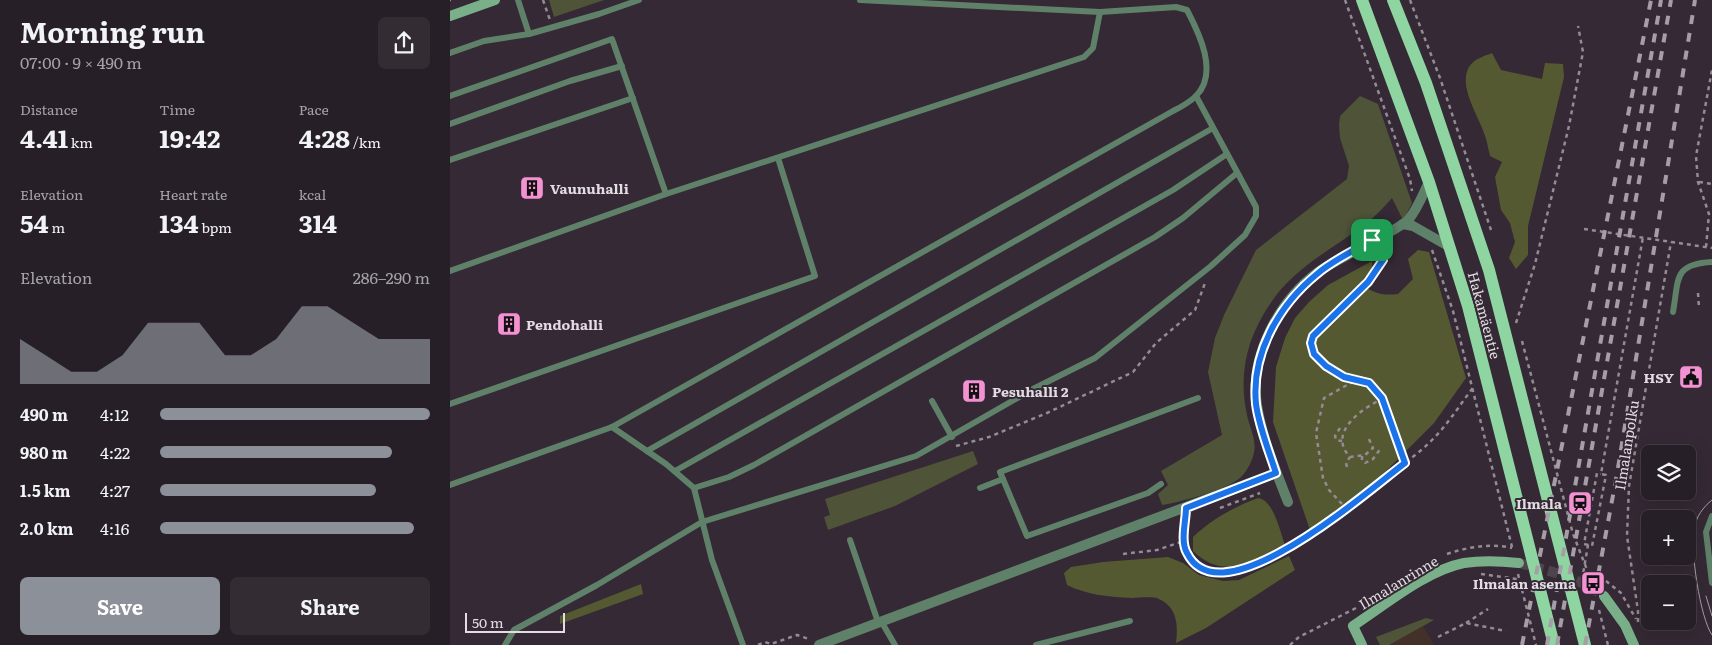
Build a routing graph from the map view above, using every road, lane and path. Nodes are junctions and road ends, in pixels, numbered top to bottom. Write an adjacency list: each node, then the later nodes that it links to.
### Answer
1 (495, 0): 11 (street)
2 (518, 0): 14 (lane)
3 (543, 0): 13 (path)
4 (639, 0): 13 (lane)
5 (860, 0): 10 (lane)
6 (1345, 0): 21 (path)
7 (1362, 0): 28 (main road, Hakamäentie)
8 (1393, 0): 116 (main road, Hakamäentie)
9 (1410, 0): 35 (path)
10 (1100, 12): 19 (lane); 25 (lane)
11 (450, 16)
12 (1578, 26): 51 (path)
13 (552, 27): 14 (lane)
14 (529, 34): 15 (lane)
15 (450, 53)
16 (622, 66): 18 (lane); 20 (lane); 22 (lane)
17 (1712, 70): 29 (path)
18 (450, 96)
19 (1196, 96): 23 (lane); 59 (lane)
20 (633, 98): 26 (lane); 31 (lane)
21 (1385, 109)
22 (450, 124)
23 (1213, 128): 24 (lane); 66 (lane)
24 (1227, 154): 27 (lane); 71 (lane)
25 (778, 158): 31 (lane); 58 (lane)
26 (450, 160)
27 (1238, 173): 43 (lane); 77 (lane)
28 (1429, 182): 33 (street); 39 (main road, Hakamäentie)
29 (1698, 182): 30 (path); 32 (path)
30 (1712, 184)
31 (666, 194): 44 (lane)
32 (1711, 214): 40 (path)
33 (1404, 224): 37 (street); 39 (street)
34 (1584, 229): 36 (path)
35 (1491, 231)
36 (1643, 237): 38 (path); 73 (path)
37 (1372, 240): 54 (path); 72 (street)
38 (1671, 242): 40 (path); 102 (path, Ilmalanpolku)
39 (1450, 247): 115 (main road, Hakamäentie)
40 (1706, 247): 41 (path)
41 (1712, 248)
42 (1712, 262): 48 (lane)
43 (1210, 266): 61 (lane); 64 (path)
44 (450, 271)
45 (1698, 294): 46 (path)
46 (1699, 308)
47 (1453, 311): 90 (path)
48 (1672, 312)
49 (1515, 314): 50 (path)
50 (1517, 323)
51 (1514, 327)
52 (1520, 333): 95 (path)
53 (1480, 379): 69 (path)
54 (1357, 380): 56 (path); 82 (path)
55 (1198, 398): 74 (lane)
56 (1382, 398): 63 (path); 69 (path)
57 (932, 401): 61 (lane)
58 (450, 404)
59 (612, 427): 66 (lane); 76 (lane)
60 (1340, 428): 63 (path)
61 (952, 437): 85 (lane)
62 (1369, 438): 67 (path)
63 (1342, 441): 68 (path)
64 (954, 447)
65 (1381, 448): 67 (path)
66 (647, 451): 71 (lane)
67 (1362, 456): 68 (path)
68 (1350, 458): 70 (path)
69 (1405, 463): 82 (path)
70 (1347, 467)
71 (675, 471): 77 (lane)
72 (1276, 473): 81 (street); 83 (street)
73 (1601, 474): 79 (path); 80 (path)
74 (1003, 479): 75 (lane); 78 (lane)
75 (1161, 484)
76 (450, 485)
77 (694, 488): 85 (lane)
78 (980, 488)
79 (1594, 490): 80 (path); 88 (path)
80 (1602, 492): 88 (path)
81 (1288, 502)
82 (1350, 506): 87 (path)
83 (1186, 508): 87 (path); 100 (street)
84 (1712, 516): 94 (lane)
85 (702, 522): 106 (lane); 107 (lane)
86 (850, 540): 100 (lane)
87 (1184, 542): 89 (path)
88 (1589, 544): 93 (path)
89 (1123, 554)
90 (1517, 564): 113 (street, Ilmalanrinne); 114 (path)
91 (1474, 574): 92 (path)
92 (1517, 579)
93 (1582, 581)
94 (1712, 583)
95 (1599, 594): 118 (street)
96 (1359, 607): 112 (path)
97 (1488, 609): 101 (path)
98 (1599, 609): 117 (path)
99 (1130, 621): 111 (lane)
100 (880, 622): 109 (street); 110 (lane)
101 (1466, 622): 103 (path); 104 (path)
102 (1638, 622)
103 (1506, 631)
104 (1438, 637)
105 (765, 642): 108 (path)
106 (505, 645)
107 (743, 645)
108 (758, 645)
109 (819, 645)
110 (895, 645)
111 (1036, 645)
112 (1290, 645)
113 (1362, 645)
114 (1536, 645)
115 (1554, 645)
116 (1585, 645)
117 (1608, 645)
118 (1634, 645)

